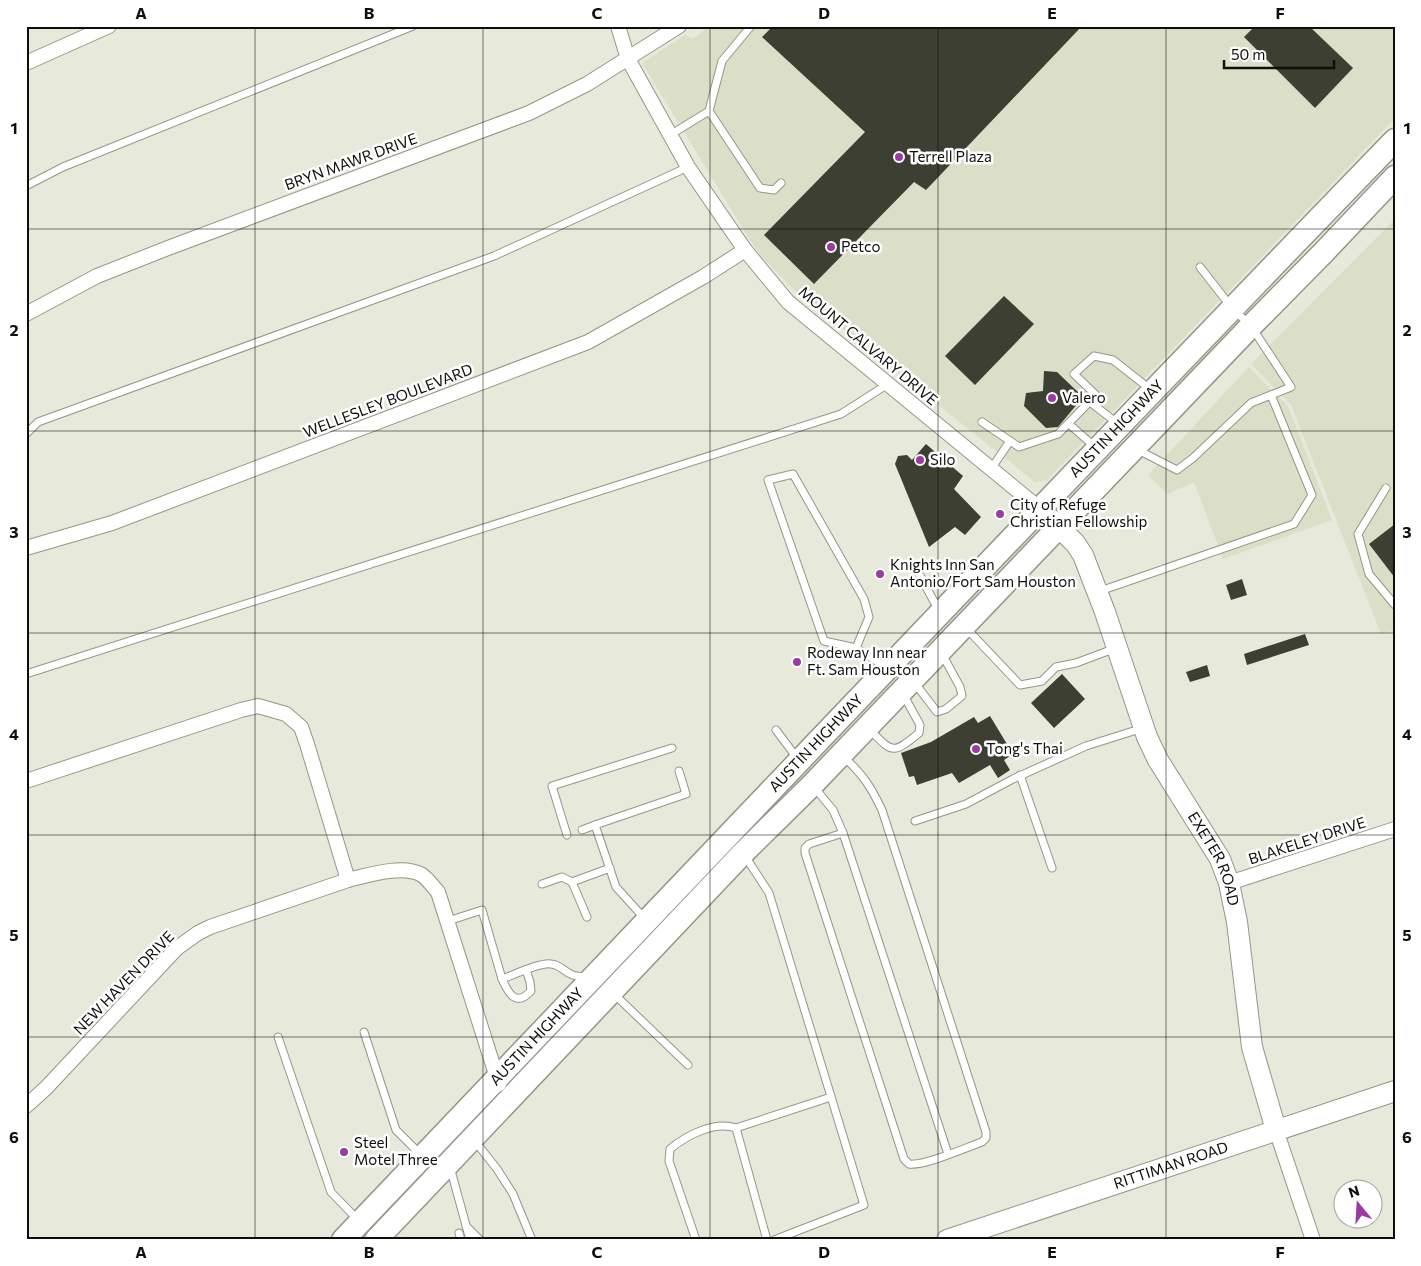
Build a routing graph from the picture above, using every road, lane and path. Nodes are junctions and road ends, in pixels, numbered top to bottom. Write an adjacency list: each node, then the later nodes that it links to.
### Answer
1 (109, 26): 7 (street)
2 (413, 26): 14 (lane)
3 (618, 26): 6 (street, MOUNT CALVARY DRIVE)
4 (751, 26): 8 (lane)
5 (676, 27): 6 (street, BRYN MAWR DRIVE)
6 (628, 59): 9 (street, MOUNT CALVARY DRIVE); 18 (street, BRYN MAWR DRIVE)
7 (26, 63)
8 (709, 111): 9 (lane); 13 (lane)
9 (670, 135): 11 (street, MOUNT CALVARY DRIVE)
10 (1395, 140): 17 (main road, AUSTIN HIGHWAY)
11 (688, 167): 15 (street, MOUNT CALVARY DRIVE); 27 (lane)
12 (1395, 177): 19 (main road, AUSTIN HIGHWAY)
13 (781, 183)
14 (26, 186)
15 (744, 250): 20 (street, MOUNT CALVARY DRIVE); 35 (street, WELLESLEY BOULEVARD)
16 (1200, 266): 17 (lane)
17 (1232, 308): 19 (lane); 21 (main road, AUSTIN HIGHWAY)
18 (26, 314)
19 (1251, 326): 22 (lane); 29 (main road, AUSTIN HIGHWAY)
20 (888, 384): 31 (street, MOUNT CALVARY DRIVE); 45 (lane)
21 (1152, 391): 23 (lane); 26 (main road, AUSTIN HIGHWAY)
22 (1272, 395): 29 (lane); 37 (lane)
23 (1090, 402): 25 (lane); 26 (lane)
24 (982, 422): 28 (lane)
25 (1069, 424): 28 (lane); 30 (lane)
26 (1120, 425): 30 (main road, AUSTIN HIGHWAY)
27 (26, 434)
28 (1010, 441): 31 (lane)
29 (1134, 448): 34 (main road, AUSTIN HIGHWAY)
30 (1097, 449): 33 (main road, AUSTIN HIGHWAY)
31 (991, 468): 33 (street, MOUNT CALVARY DRIVE)
32 (1386, 488): 38 (lane)
33 (1040, 509): 34 (street, EXETER ROAD); 39 (main road, AUSTIN HIGHWAY)
34 (1060, 526): 37 (street, EXETER ROAD); 40 (main road, AUSTIN HIGHWAY)
35 (26, 548)
36 (918, 572): 39 (lane)
37 (1097, 592): 42 (street, EXETER ROAD)
38 (1395, 605)
39 (941, 614): 44 (main road, AUSTIN HIGHWAY)
40 (964, 626): 42 (lane); 43 (main road, AUSTIN HIGHWAY)
41 (856, 648): 41 (lane); 44 (lane)
42 (1116, 648): 48 (street, EXETER ROAD)
43 (940, 650): 46 (main road, AUSTIN HIGHWAY); 46 (lane)
44 (888, 669): 52 (main road, AUSTIN HIGHWAY)
45 (26, 674)
46 (907, 685): 47 (main road, AUSTIN HIGHWAY); 47 (lane)
47 (867, 727): 51 (main road, AUSTIN HIGHWAY)
48 (1143, 728): 54 (lane); 68 (street, EXETER ROAD)
49 (776, 730): 52 (lane)
50 (672, 748): 62 (lane)
51 (841, 754): 56 (main road, AUSTIN HIGHWAY); 88 (lane)
52 (800, 762): 72 (main road, AUSTIN HIGHWAY)
53 (679, 771): 58 (lane)
54 (1020, 775): 57 (lane); 65 (lane)
55 (26, 781): 66 (street)
56 (812, 784): 61 (lane); 63 (main road, AUSTIN HIGHWAY)
57 (915, 821)
58 (595, 825): 60 (lane); 64 (lane)
59 (1395, 829): 68 (street, BLAKELEY DRIVE)
60 (582, 830)
61 (843, 833): 88 (lane); 88 (lane)
62 (567, 835)
63 (743, 853): 76 (main road, AUSTIN HIGHWAY); 82 (lane)
64 (610, 868): 67 (lane); 72 (lane)
65 (1052, 868)
66 (348, 880): 71 (street, NEW HAVEN DRIVE); 84 (street, NEW HAVEN DRIVE)
67 (572, 882): 69 (lane); 70 (lane)
68 (1229, 883): 86 (street, EXETER ROAD)
69 (542, 884)
70 (587, 917)
71 (448, 921): 75 (lane); 80 (street, NEW HAVEN DRIVE)
72 (648, 921): 74 (main road, AUSTIN HIGHWAY)
73 (526, 970): 74 (lane); 75 (lane); 75 (lane)
74 (595, 975): 80 (main road, AUSTIN HIGHWAY)
75 (502, 978)
76 (612, 992): 79 (lane); 83 (main road, AUSTIN HIGHWAY)
77 (364, 1032): 89 (lane)
78 (278, 1037): 91 (lane)
79 (688, 1065)
80 (497, 1078): 83 (street, NEW HAVEN DRIVE); 89 (main road, AUSTIN HIGHWAY)
81 (1395, 1091): 86 (street, RITTIMAN ROAD)
82 (831, 1097): 85 (lane); 100 (lane)
83 (505, 1103): 87 (main road, AUSTIN HIGHWAY)
84 (26, 1106)
85 (736, 1128): 98 (lane); 99 (lane)
86 (1276, 1130): 101 (street, RITTIMAN ROAD); 102 (street, EXETER ROAD)
87 (472, 1138): 90 (main road, AUSTIN HIGHWAY); 97 (lane)
88 (948, 1154)
89 (422, 1156): 91 (main road, AUSTIN HIGHWAY)
90 (449, 1162): 92 (lane); 95 (main road, AUSTIN HIGHWAY)
91 (360, 1222): 94 (main road, AUSTIN HIGHWAY)
92 (466, 1226): 93 (lane); 96 (lane)
93 (479, 1239)
94 (342, 1240)
95 (376, 1240)
96 (470, 1240)
97 (532, 1240)
98 (696, 1240)
99 (767, 1240)
100 (774, 1240)
101 (946, 1240)
102 (1313, 1240)

